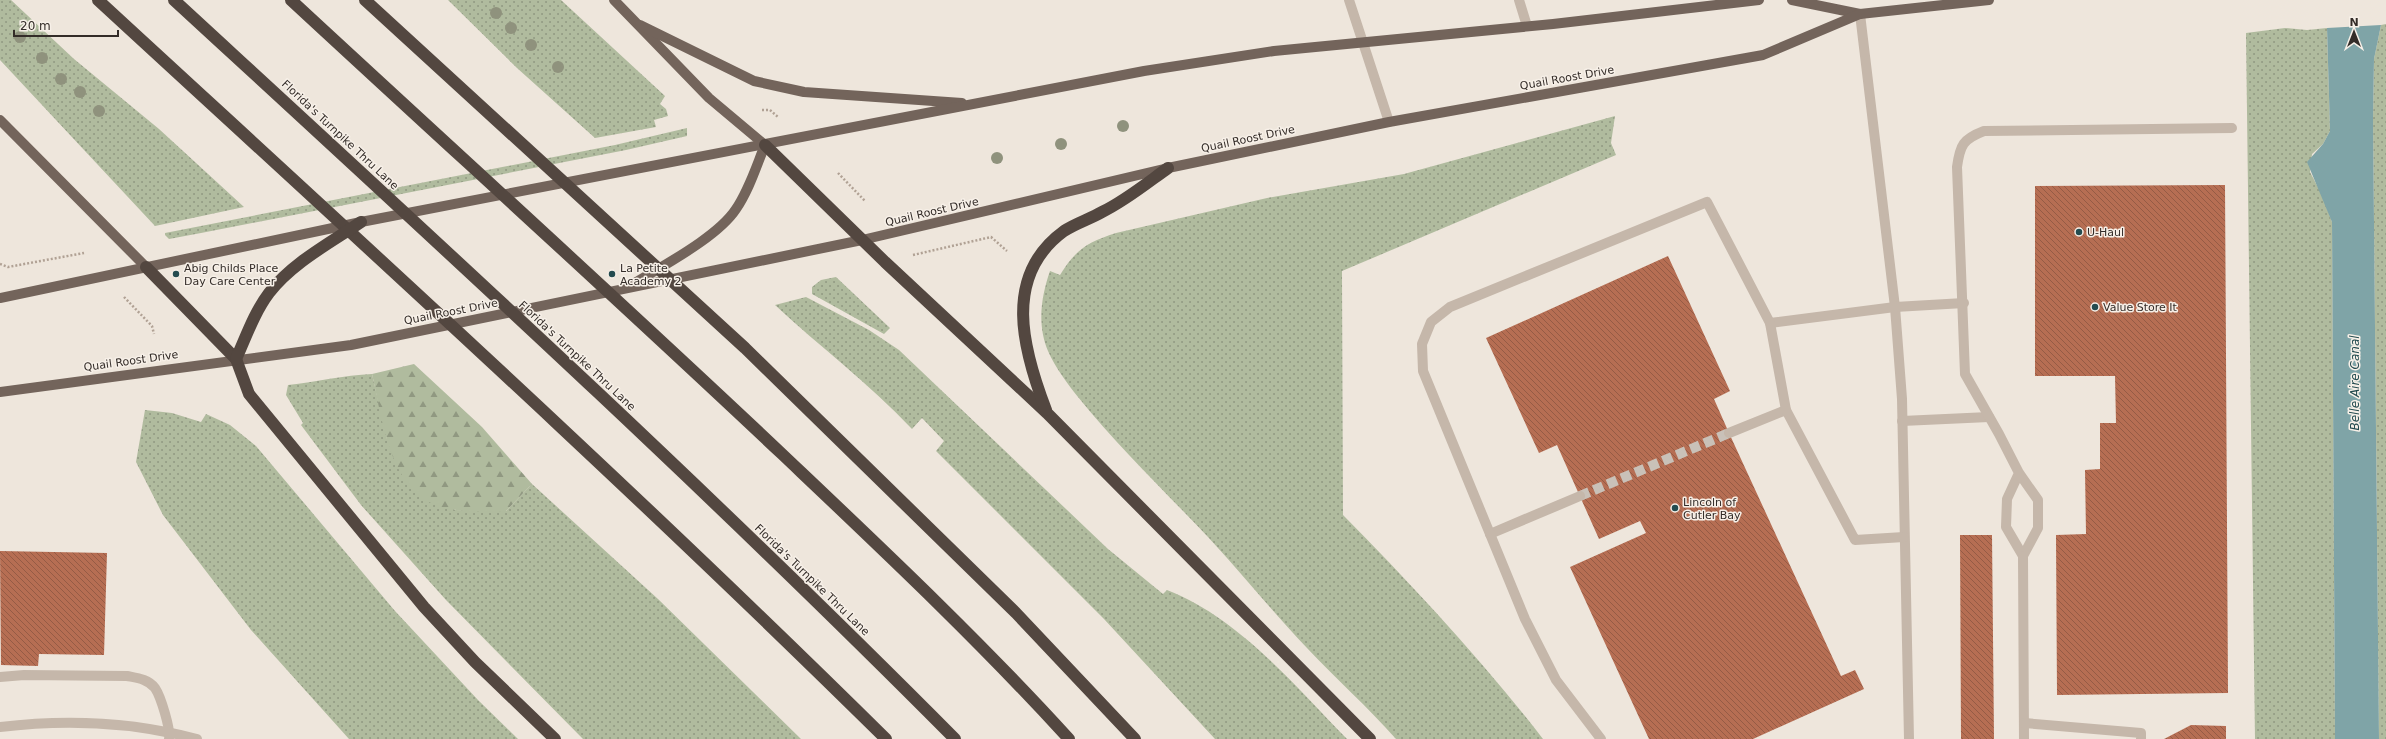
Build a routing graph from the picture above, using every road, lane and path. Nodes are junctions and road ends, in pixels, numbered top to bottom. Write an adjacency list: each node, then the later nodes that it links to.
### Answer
1 (98, 0): 58 (highway)
2 (174, 0): 59 (highway, Florida's Turnpike Thru Lane)
3 (291, 0): 60 (highway)
4 (365, 0): 61 (highway)
5 (614, 0): 13 (main road)
6 (1349, 0): 15 (street)
7 (1518, 0): 14 (street)
8 (1759, 0): 14 (main road)
9 (1792, 0): 12 (main road, Quail Roost Drive)
10 (1989, 0): 11 (main road, Quail Roost Drive)
11 (1917, 4): 12 (main road, Quail Roost Drive)
12 (1860, 14): 20 (main road, Quail Roost Drive); 37 (street)
13 (640, 25): 16 (main road); 22 (main road)
14 (1526, 26): 15 (main road)
15 (1363, 42): 16 (main road); 20 (street)
16 (976, 104): 22 (main road)
17 (759, 110): 18 (path)
18 (780, 119)
19 (0, 120): 32 (main road)
20 (1389, 122): 23 (main road, Quail Roost Drive)
21 (2232, 128): 36 (street)
22 (765, 145): 26 (main road); 27 (highway); 33 (main road)
23 (1168, 168): 27 (main road, Quail Roost Drive); 43 (highway)
24 (838, 173): 25 (path)
25 (865, 201)
26 (361, 222): 32 (main road); 40 (highway)
27 (862, 240): 33 (main road, Quail Roost Drive); 43 (highway)
28 (1007, 251): 30 (path)
29 (84, 253): 31 (path)
30 (913, 255)
31 (0, 264)
32 (146, 267): 35 (main road); 40 (highway)
33 (626, 289): 40 (main road, Quail Roost Drive)
34 (124, 297): 39 (path)
35 (0, 298)
36 (1964, 303): 37 (street); 44 (street)
37 (1895, 307): 38 (street); 45 (street)
38 (1770, 323): 42 (street); 49 (street)
39 (154, 334)
40 (236, 359): 41 (main road, Quail Roost Drive); 57 (highway)
41 (0, 392)
42 (1786, 410): 46 (street); 50 (street)
43 (1047, 413): 62 (highway)
44 (1989, 417): 45 (street); 47 (street)
45 (1902, 421): 50 (street)
46 (1729, 433)
47 (2019, 473): 51 (street); 51 (street)
48 (1580, 496): 49 (street)
49 (1490, 534): 63 (street)
50 (1904, 537): 64 (street)
51 (2023, 556): 53 (street)
52 (0, 677): 55 (street)
53 (2024, 723): 65 (street); 66 (street)
54 (0, 727): 55 (street)
55 (170, 736): 56 (street)
56 (197, 739)
57 (555, 739)
58 (886, 739)
59 (955, 739)
60 (1069, 739)
61 (1135, 739)
62 (1370, 739)
63 (1601, 739)
64 (1909, 739)
65 (2024, 739)
66 (2141, 739)

